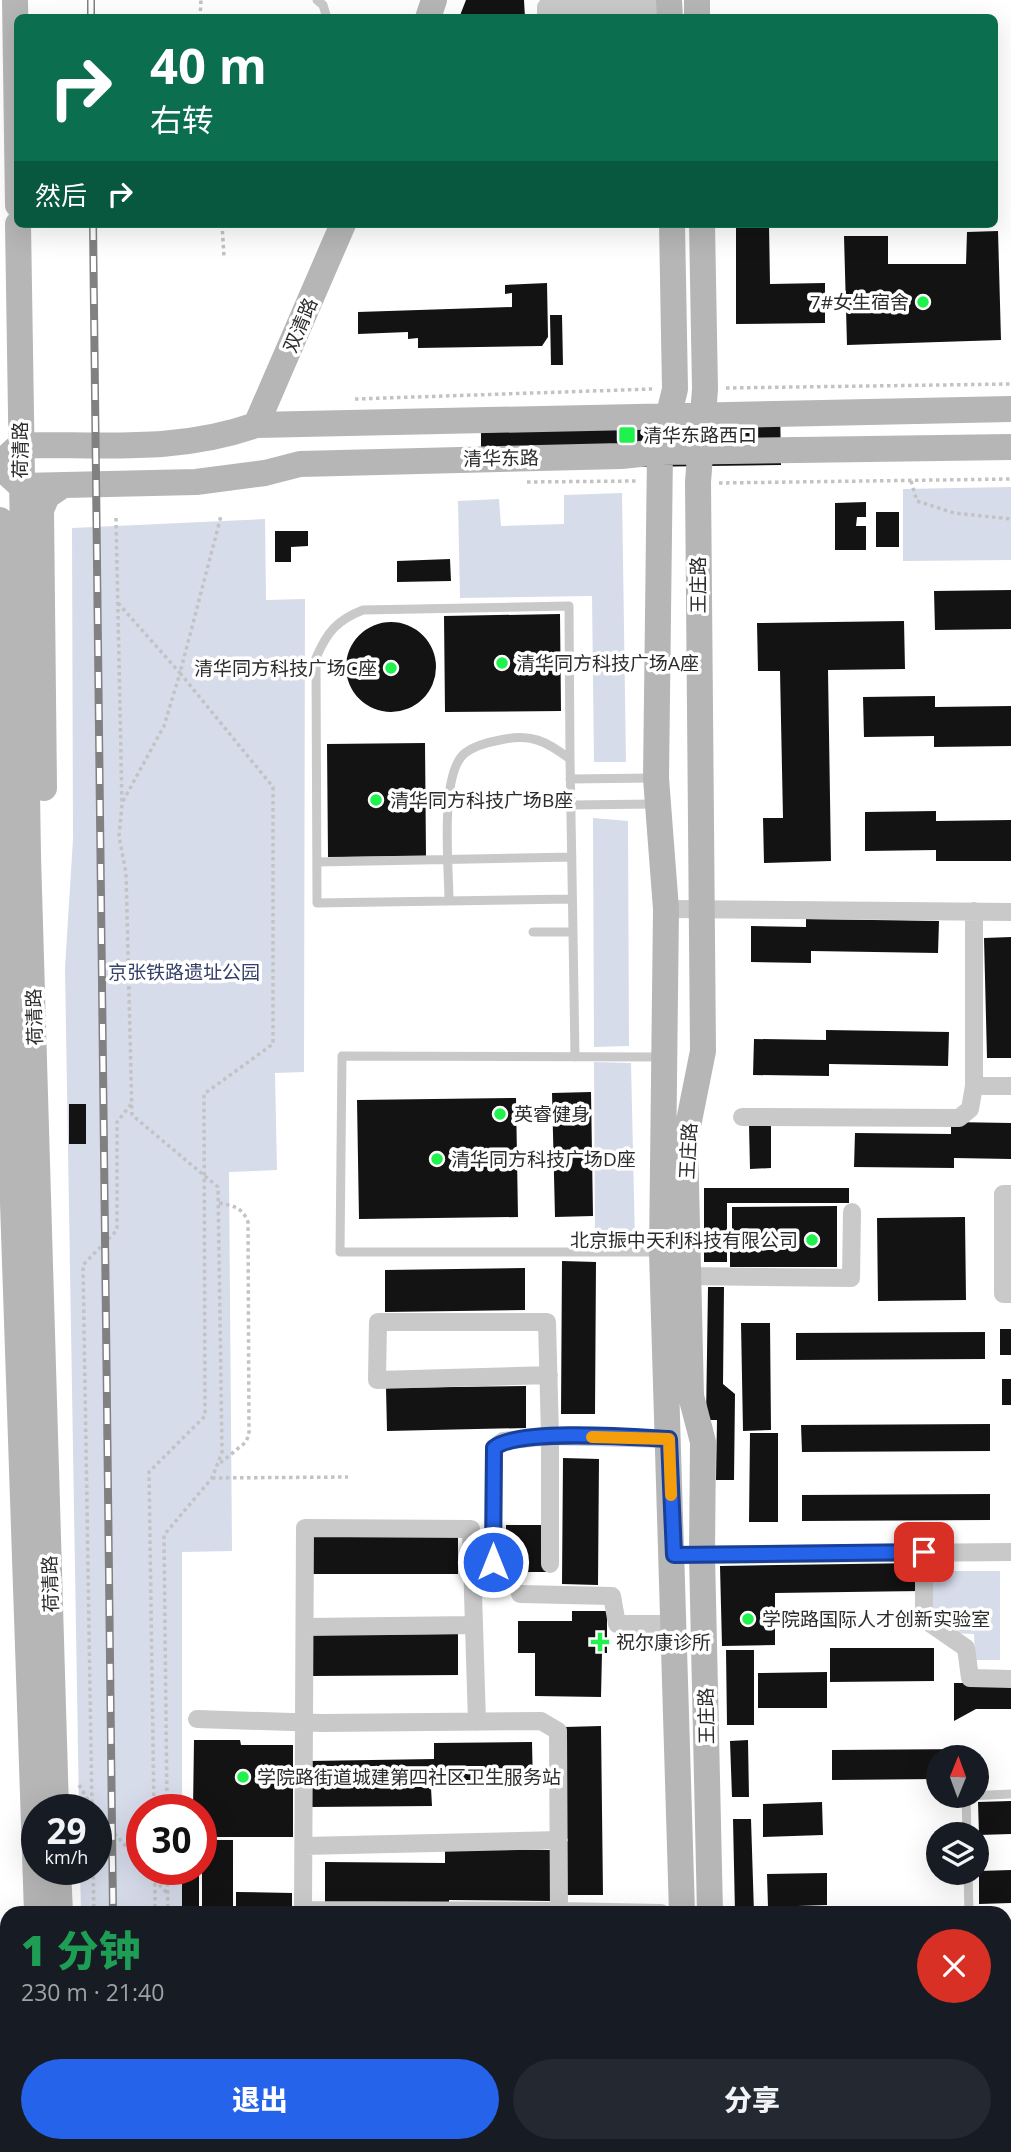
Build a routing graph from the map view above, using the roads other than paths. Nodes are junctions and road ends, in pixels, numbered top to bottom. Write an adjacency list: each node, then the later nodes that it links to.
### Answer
1 (564, 4): 2 (street); 3 (street)
2 (669, 8)
3 (546, 14)
4 (18, 228): 12 (main road, 荷清路)
5 (341, 228): 11 (main road, 双清路)
6 (672, 228): 9 (main road)
7 (702, 228): 8 (main road)
8 (704, 401): 9 (main road, 清华东路); 10 (main road, 清华东路); 15 (main road, 王庄路)
9 (671, 402): 11 (main road, 清华东路); 14 (main road, 王庄路)
10 (1011, 409)
11 (256, 425): 12 (main road, 清华东路)
12 (20, 445): 16 (main road); 18 (main road, 荷清路)
13 (1011, 447): 15 (main road, 清华东路)
14 (660, 452): 15 (main road, 清华东路); 17 (main road, 清华东路); 22 (main road, 王庄路)
15 (698, 452): 29 (main road, 王庄路)
16 (0, 465): 18 (main road)
17 (63, 485): 18 (main road, 清华东路); 35 (main road)
18 (20, 486): 35 (main road, 荷清路)
19 (0, 520): 36 (main road, 荷清路)
20 (570, 759): 21 (lane); 25 (lane); 26 (lane)
21 (570, 779): 22 (lane); 23 (lane)
22 (657, 791): 23 (lane); 30 (main road, 王庄路)
23 (571, 805): 24 (lane)
24 (572, 857): 25 (lane); 27 (lane)
25 (448, 859): 26 (lane); 28 (lane)
26 (317, 862): 28 (lane)
27 (572, 899): 28 (lane); 34 (lane)
28 (449, 901)
29 (702, 908): 30 (street); 31 (street); 45 (main road, 王庄路)
30 (666, 909): 38 (main road, 王庄路)
31 (974, 911): 32 (street); 39 (street)
32 (1011, 912)
33 (533, 932): 34 (lane)
34 (573, 932): 37 (lane)
35 (32, 967): 36 (main road); 64 (main road, 荷清路)
36 (3, 999): 71 (main road, 荷清路)
37 (575, 1057): 38 (lane); 44 (lane)
38 (662, 1057): 44 (main road, 王庄路)
39 (974, 1086): 40 (street); 41 (street)
40 (1011, 1086)
41 (741, 1118)
42 (1011, 1194): 46 (street)
43 (852, 1212): 45 (street)
44 (662, 1252): 49 (main road, 王庄路)
45 (688, 1276): 53 (main road, 王庄路)
46 (1011, 1294)
47 (549, 1375): 47 (street); 48 (street)
48 (550, 1437): 49 (street); 54 (street); 55 (street)
49 (669, 1439): 52 (main road, 王庄路)
50 (924, 1552): 51 (street); 53 (street); 60 (street)
51 (1011, 1552)
52 (674, 1555): 53 (street); 57 (main road, 王庄路)
53 (702, 1555): 76 (main road, 王庄路)
54 (493, 1562)
55 (550, 1564)
56 (520, 1594): 57 (street)
57 (675, 1624): 75 (main road, 王庄路)
58 (474, 1625): 59 (street); 59 (street); 63 (street)
59 (306, 1627): 62 (street)
60 (1011, 1679)
61 (197, 1719): 62 (street)
62 (305, 1722): 63 (street); 68 (street)
63 (477, 1722): 67 (street)
64 (57, 1794)
65 (1011, 1794): 66 (lane)
66 (967, 1822)
67 (559, 1840): 68 (street); 74 (street)
68 (304, 1846): 73 (street)
69 (59, 1885): 72 (main road)
70 (968, 1885): 77 (lane)
71 (37, 1906)
72 (60, 1906)
73 (303, 1906)
74 (559, 1906)
75 (682, 1906)
76 (710, 1906)
77 (969, 1906)

